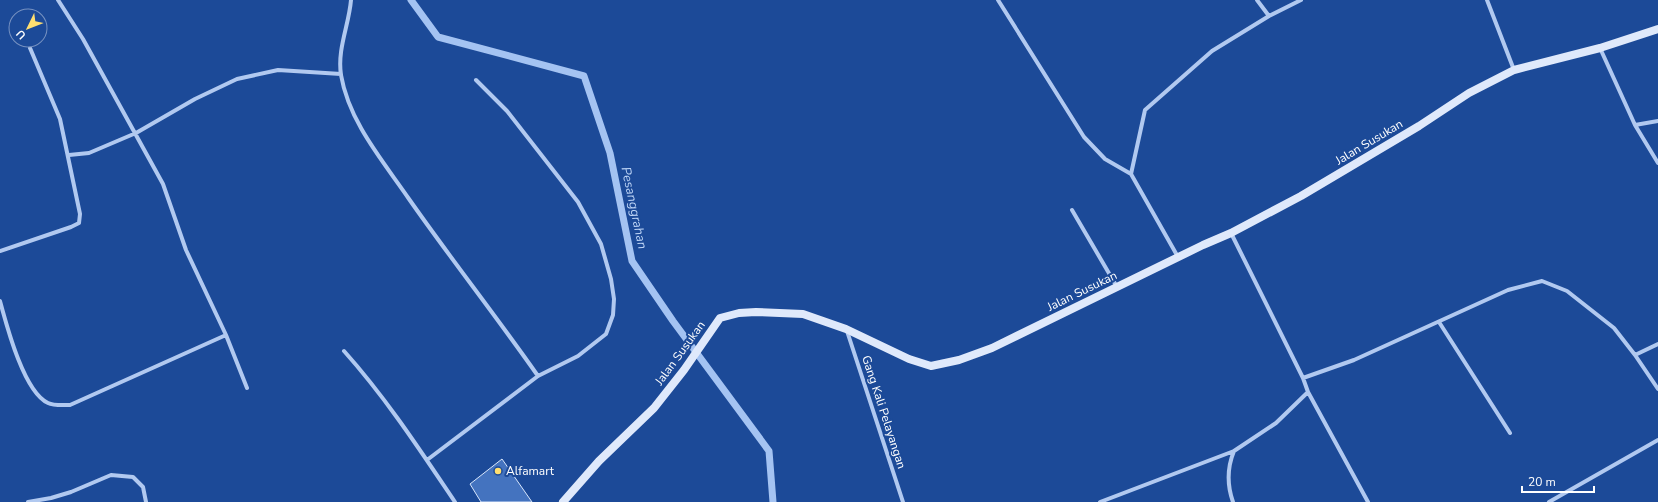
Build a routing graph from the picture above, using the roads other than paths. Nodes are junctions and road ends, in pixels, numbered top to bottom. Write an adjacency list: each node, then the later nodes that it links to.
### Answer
1 (58, 0): 16 (street)
2 (351, 0): 12 (street)
3 (998, 0): 19 (street)
4 (1257, 0): 7 (street)
5 (1302, 0): 7 (street)
6 (1487, 0): 11 (street)
7 (1269, 16): 19 (street)
8 (1658, 29): 10 (street, Jalan Susukan)
9 (30, 48): 17 (street)
10 (1600, 48): 11 (street, Jalan Susukan); 15 (street)
11 (1514, 70): 21 (street, Jalan Susukan)
12 (341, 74): 16 (street); 32 (street)
13 (476, 80): 32 (street)
14 (1658, 120): 15 (street)
15 (1636, 125): 18 (street)
16 (136, 133): 17 (street); 28 (street)
17 (69, 155): 22 (street)
18 (1658, 163)
19 (1131, 174): 23 (street)
20 (1072, 210): 24 (street)
21 (1231, 233): 23 (street, Jalan Susukan); 33 (street)
22 (0, 251)
23 (1178, 257): 24 (street, Jalan Susukan)
24 (1117, 287): 27 (street, Jalan Susukan)
25 (0, 301): 28 (street)
26 (1439, 322): 31 (street); 33 (street); 37 (street)
27 (846, 329): 44 (street, Jalan Susukan); 45 (street, Gang Kali Pelayangan)
28 (226, 335): 34 (street)
29 (1658, 344): 31 (street)
30 (344, 351): 40 (street)
31 (1635, 355): 35 (street)
32 (538, 376): 40 (street)
33 (1303, 378): 36 (street)
34 (247, 388)
35 (1658, 389)
36 (1308, 392): 39 (street); 48 (street)
37 (1510, 433)
38 (1658, 440): 49 (street)
39 (1234, 451): 46 (street); 47 (street)
40 (427, 460): 43 (street)
41 (28, 502): 42 (street)
42 (146, 502)
43 (455, 502)
44 (563, 502)
45 (903, 502)
46 (1100, 502)
47 (1233, 502)
48 (1368, 502)
49 (1549, 502)

